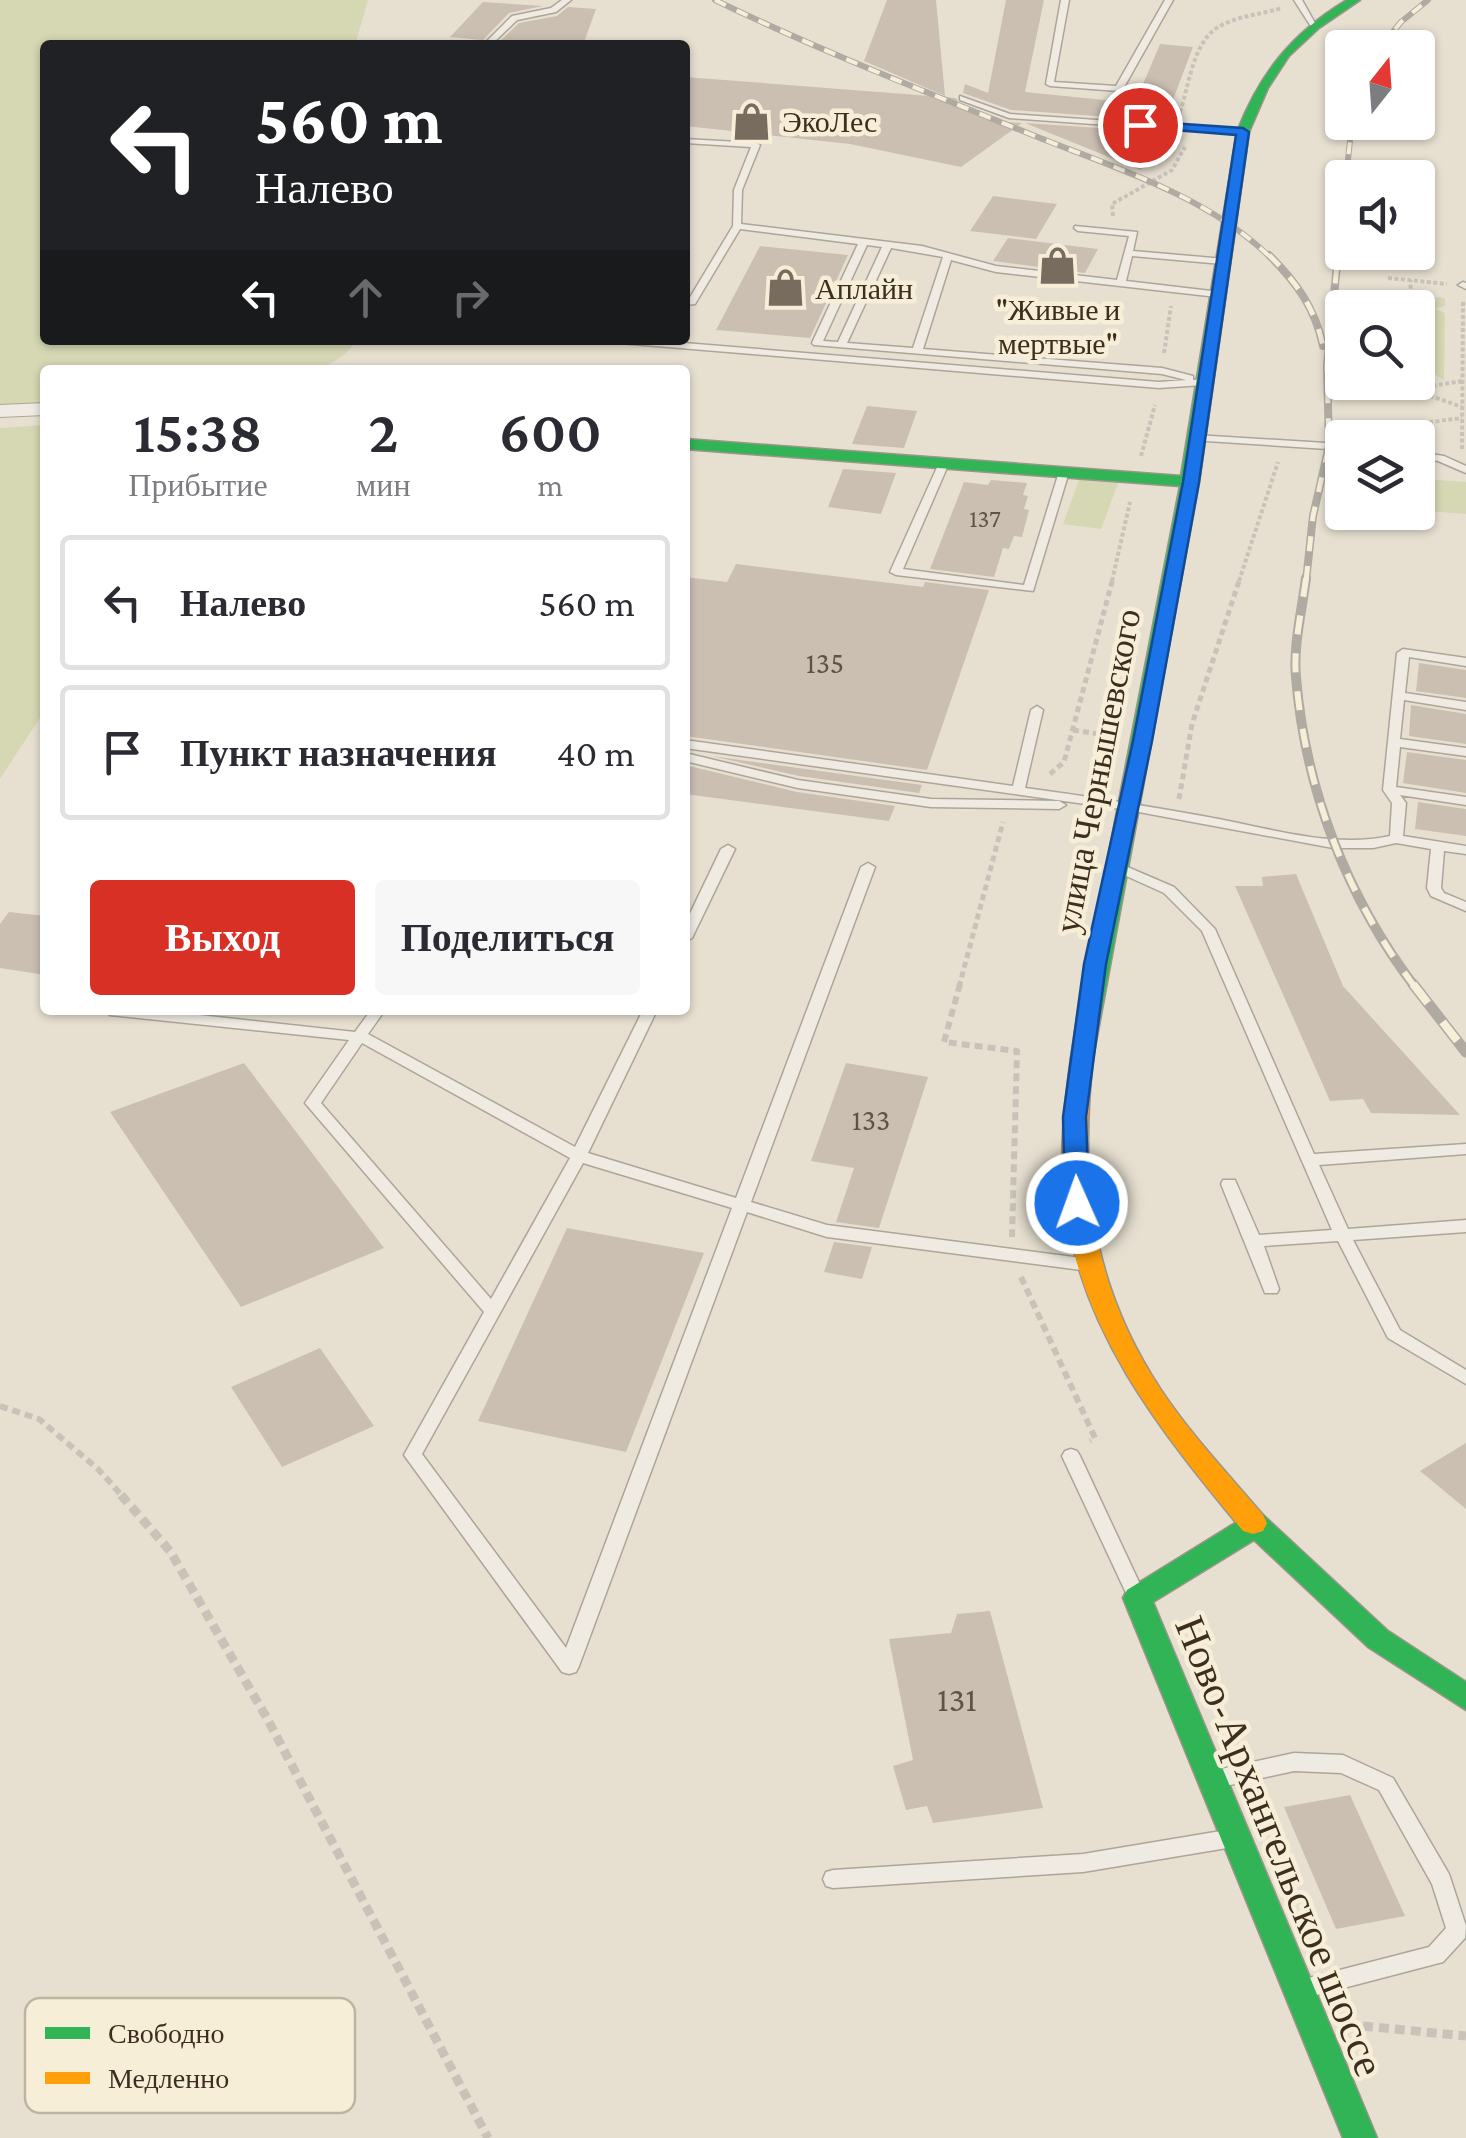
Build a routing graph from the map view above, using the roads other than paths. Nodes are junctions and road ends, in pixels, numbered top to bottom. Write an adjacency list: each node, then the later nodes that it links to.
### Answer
1 (567, 0): 7 (lane)
2 (1065, 0): 3 (lane)
3 (1168, 0)
4 (1298, 0): 6 (lane)
5 (1355, 0): 6 (main road, улица Чернышевского)
6 (1313, 23): 10 (main road, улица Чернышевского)
7 (492, 40)
8 (963, 98): 9 (lane)
9 (1140, 125): 10 (lane); 12 (lane)
10 (1243, 132): 19 (main road, улица Чернышевского)
11 (690, 141): 13 (lane)
12 (1126, 148)
13 (737, 226): 15 (lane); 22 (lane)
14 (1078, 228): 17 (lane)
15 (864, 243): 16 (lane); 24 (lane)
16 (887, 246): 18 (lane); 24 (lane)
17 (1128, 253): 19 (lane); 20 (lane)
18 (948, 256): 20 (lane); 25 (lane)
19 (1222, 262): 21 (main road, улица Чернышевского)
20 (1121, 284): 21 (lane)
21 (1216, 294): 26 (main road, улица Чернышевского)
22 (690, 302)
23 (670, 345): 26 (lane)
24 (841, 345): 25 (lane)
25 (917, 352): 26 (lane)
26 (1203, 382): 29 (main road, улица Чернышевского)
27 (40, 408): 28 (street)
28 (0, 410)
29 (1195, 438): 31 (lane); 36 (main road, улица Чернышевского)
30 (690, 444): 33 (main road)
31 (1325, 446)
32 (1435, 457): 34 (lane)
33 (944, 463): 35 (main road); 35 (lane)
34 (1464, 470)
35 (1064, 472): 36 (main road)
36 (1191, 482): 48 (main road, улица Чернышевского)
37 (1466, 662): 38 (lane)
38 (1398, 696): 39 (lane); 41 (lane)
39 (1466, 706)
40 (1037, 710): 46 (lane)
41 (1394, 742): 43 (lane); 45 (lane)
42 (690, 745): 46 (lane)
43 (1466, 752)
44 (690, 758): 48 (lane)
45 (1389, 790): 47 (lane); 49 (lane)
46 (1018, 792): 48 (lane)
47 (1466, 801)
48 (1128, 806): 49 (lane); 53 (main road, улица Чернышевского)
49 (1396, 839): 50 (lane)
50 (1438, 846): 52 (lane); 55 (lane)
51 (728, 849): 56 (lane)
52 (1466, 850)
53 (1114, 866): 63 (lane); 69 (main road, улица Чернышевского)
54 (868, 867): 65 (lane)
55 (1466, 907)
56 (690, 928)
57 (157, 1015): 60 (lane)
58 (375, 1015): 60 (lane)
59 (648, 1015): 62 (lane)
60 (362, 1037): 62 (lane); 71 (lane)
61 (1466, 1149): 63 (lane)
62 (579, 1156): 65 (lane); 71 (lane)
63 (1308, 1160): 67 (lane)
64 (1230, 1184): 68 (lane)
65 (742, 1206): 69 (lane); 71 (lane)
66 (1466, 1226): 67 (lane)
67 (1342, 1235): 68 (lane); 72 (lane)
68 (1254, 1241): 70 (lane)
69 (1093, 1265): 74 (main road, улица Чернышевского)
70 (1271, 1288)
71 (492, 1312)
72 (1466, 1378)
73 (1070, 1456): 75 (lane)
74 (1254, 1526): 75 (main road, Ново-Архангельское шоссе); 76 (main road, улица Чернышевского)
75 (1137, 1598): 77 (main road, Ново-Архангельское шоссе)
76 (1466, 1698)
77 (1212, 1779): 78 (main road, Ново-Архангельское шоссе); 80 (lane)
78 (1236, 1837): 79 (lane); 80 (main road, Ново-Архангельское шоссе)
79 (834, 1879)
80 (1298, 1989): 81 (main road, Ново-Архангельское шоссе)
81 (1360, 2138)

